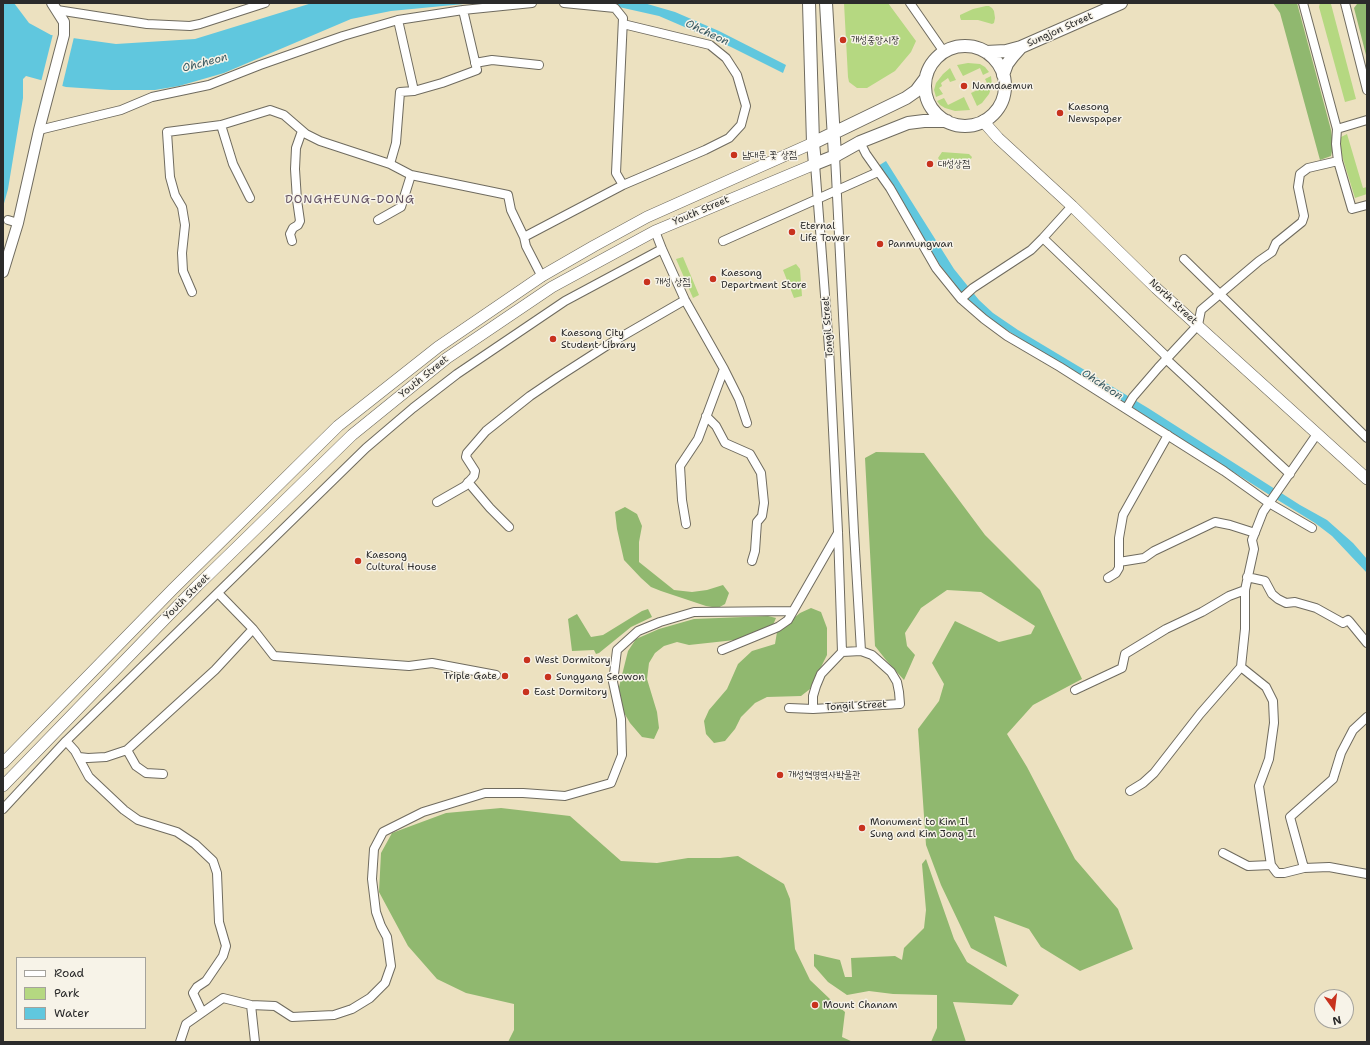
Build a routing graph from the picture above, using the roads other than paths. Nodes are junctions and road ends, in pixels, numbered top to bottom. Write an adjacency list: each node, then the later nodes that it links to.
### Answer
1 (266, 3): 10 (street)
2 (532, 3): 11 (street)
3 (564, 3): 13 (street)
4 (808, 3): 32 (main road, Tongil Street)
5 (826, 3): 30 (main road, Tongil Street)
6 (910, 3): 15 (street)
7 (1121, 3): 14 (main road, Sungjon Street)
8 (1303, 3): 27 (street)
9 (1345, 3): 21 (street)
10 (55, 7): 28 (street)
11 (463, 10): 12 (street); 17 (street)
12 (398, 20): 22 (street); 28 (street)
13 (623, 24): 39 (street); 39 (street)
14 (1021, 47): 16 (main road); 19 (main road)
15 (944, 52): 16 (main road); 20 (main road)
16 (986, 52): 19 (main road)
17 (476, 64): 18 (street); 22 (street)
18 (538, 65)
19 (1003, 75): 25 (main road)
20 (925, 79): 24 (main road); 30 (main road, Youth Street)
21 (1367, 90)
22 (414, 91): 35 (street)
23 (1367, 120): 27 (street)
24 (947, 121): 25 (main road); 31 (main road, Youth Street)
25 (983, 121): 44 (main road, North Street)
26 (221, 125): 29 (street); 41 (street); 57 (street)
27 (1337, 129): 34 (street)
28 (40, 130): 47 (street)
29 (302, 131): 35 (street); 51 (street)
30 (833, 133): 32 (main road, Youth Street); 33 (main road, Tongil Street)
31 (860, 142): 33 (main road, Youth Street); 37 (street)
32 (813, 143): 36 (main road, Tongil Street); 56 (main road, Youth Street)
33 (835, 156): 36 (main road, Youth Street); 40 (street, Tongil Street)
34 (1338, 161): 43 (street); 58 (street)
35 (390, 164): 38 (street)
36 (815, 164): 42 (street, Tongil Street); 48 (main road, Youth Street)
37 (878, 172): 40 (street); 59 (street)
38 (411, 175): 46 (street); 49 (street)
39 (623, 185): 49 (street)
40 (837, 191): 42 (street); 90 (street, Tongil Street)
41 (250, 198)
42 (818, 199): 52 (street); 78 (street, Tongil Street)
43 (1367, 205)
44 (1072, 206): 50 (street); 61 (main road, North Street)
45 (8, 220): 47 (street)
46 (378, 220)
47 (18, 223): 55 (street)
48 (655, 231): 53 (street); 103 (main road, Youth Street)
49 (524, 238): 56 (street)
50 (1043, 238): 59 (street); 62 (street)
51 (292, 241)
52 (723, 241)
53 (662, 249): 60 (street); 85 (street)
54 (1184, 259): 58 (street)
55 (3, 272)
56 (542, 277): 101 (main road, Youth Street)
57 (192, 292)
58 (1220, 294): 61 (street); 69 (street)
59 (962, 298): 64 (street)
60 (685, 300): 63 (street); 72 (street)
61 (1198, 325): 62 (street); 67 (main road, North Street)
62 (1166, 359): 64 (street); 70 (street)
63 (724, 369): 65 (street); 66 (street)
64 (1127, 408): 68 (street)
65 (706, 416): 75 (street); 80 (street)
66 (747, 423)
67 (1317, 434): 70 (street); 71 (main road, North Street)
68 (1168, 435): 74 (street); 81 (street)
69 (1367, 438)
70 (1290, 474): 74 (street)
71 (1366, 474)
72 (468, 482): 73 (street); 76 (street)
73 (437, 502)
74 (1269, 503): 77 (street); 79 (street)
75 (686, 524)
76 (509, 527)
77 (1312, 528)
78 (838, 532): 86 (street); 91 (street, Tongil Street)
79 (1255, 533): 81 (street); 82 (street)
80 (752, 561)
81 (1119, 562): 83 (street)
82 (1247, 577): 84 (street); 88 (street)
83 (1108, 578)
84 (1245, 590): 92 (street); 94 (street)
85 (218, 593): 87 (street); 98 (street)
86 (793, 611): 89 (street); 110 (street)
87 (253, 629): 93 (street); 99 (street)
88 (1367, 643)
89 (722, 650)
90 (862, 651): 91 (street); 96 (street, Tongil Street)
91 (842, 652): 96 (street, Tongil Street)
92 (1241, 667): 104 (street); 107 (street)
93 (496, 675)
94 (1075, 690)
95 (789, 708): 96 (street, Tongil Street)
96 (813, 708)
97 (1367, 717): 108 (street)
98 (66, 741): 100 (street); 105 (street)
99 (127, 750): 100 (street); 102 (street)
100 (79, 757): 111 (street)
101 (3, 763)
102 (163, 774)
103 (3, 786)
104 (1130, 791)
105 (3, 809)
106 (1223, 853): 107 (street)
107 (1271, 865): 108 (street)
108 (1304, 868): 109 (street)
109 (1367, 874)
110 (251, 1005): 111 (street); 113 (street)
111 (202, 1012): 112 (street)
112 (180, 1042)
113 (255, 1042)

